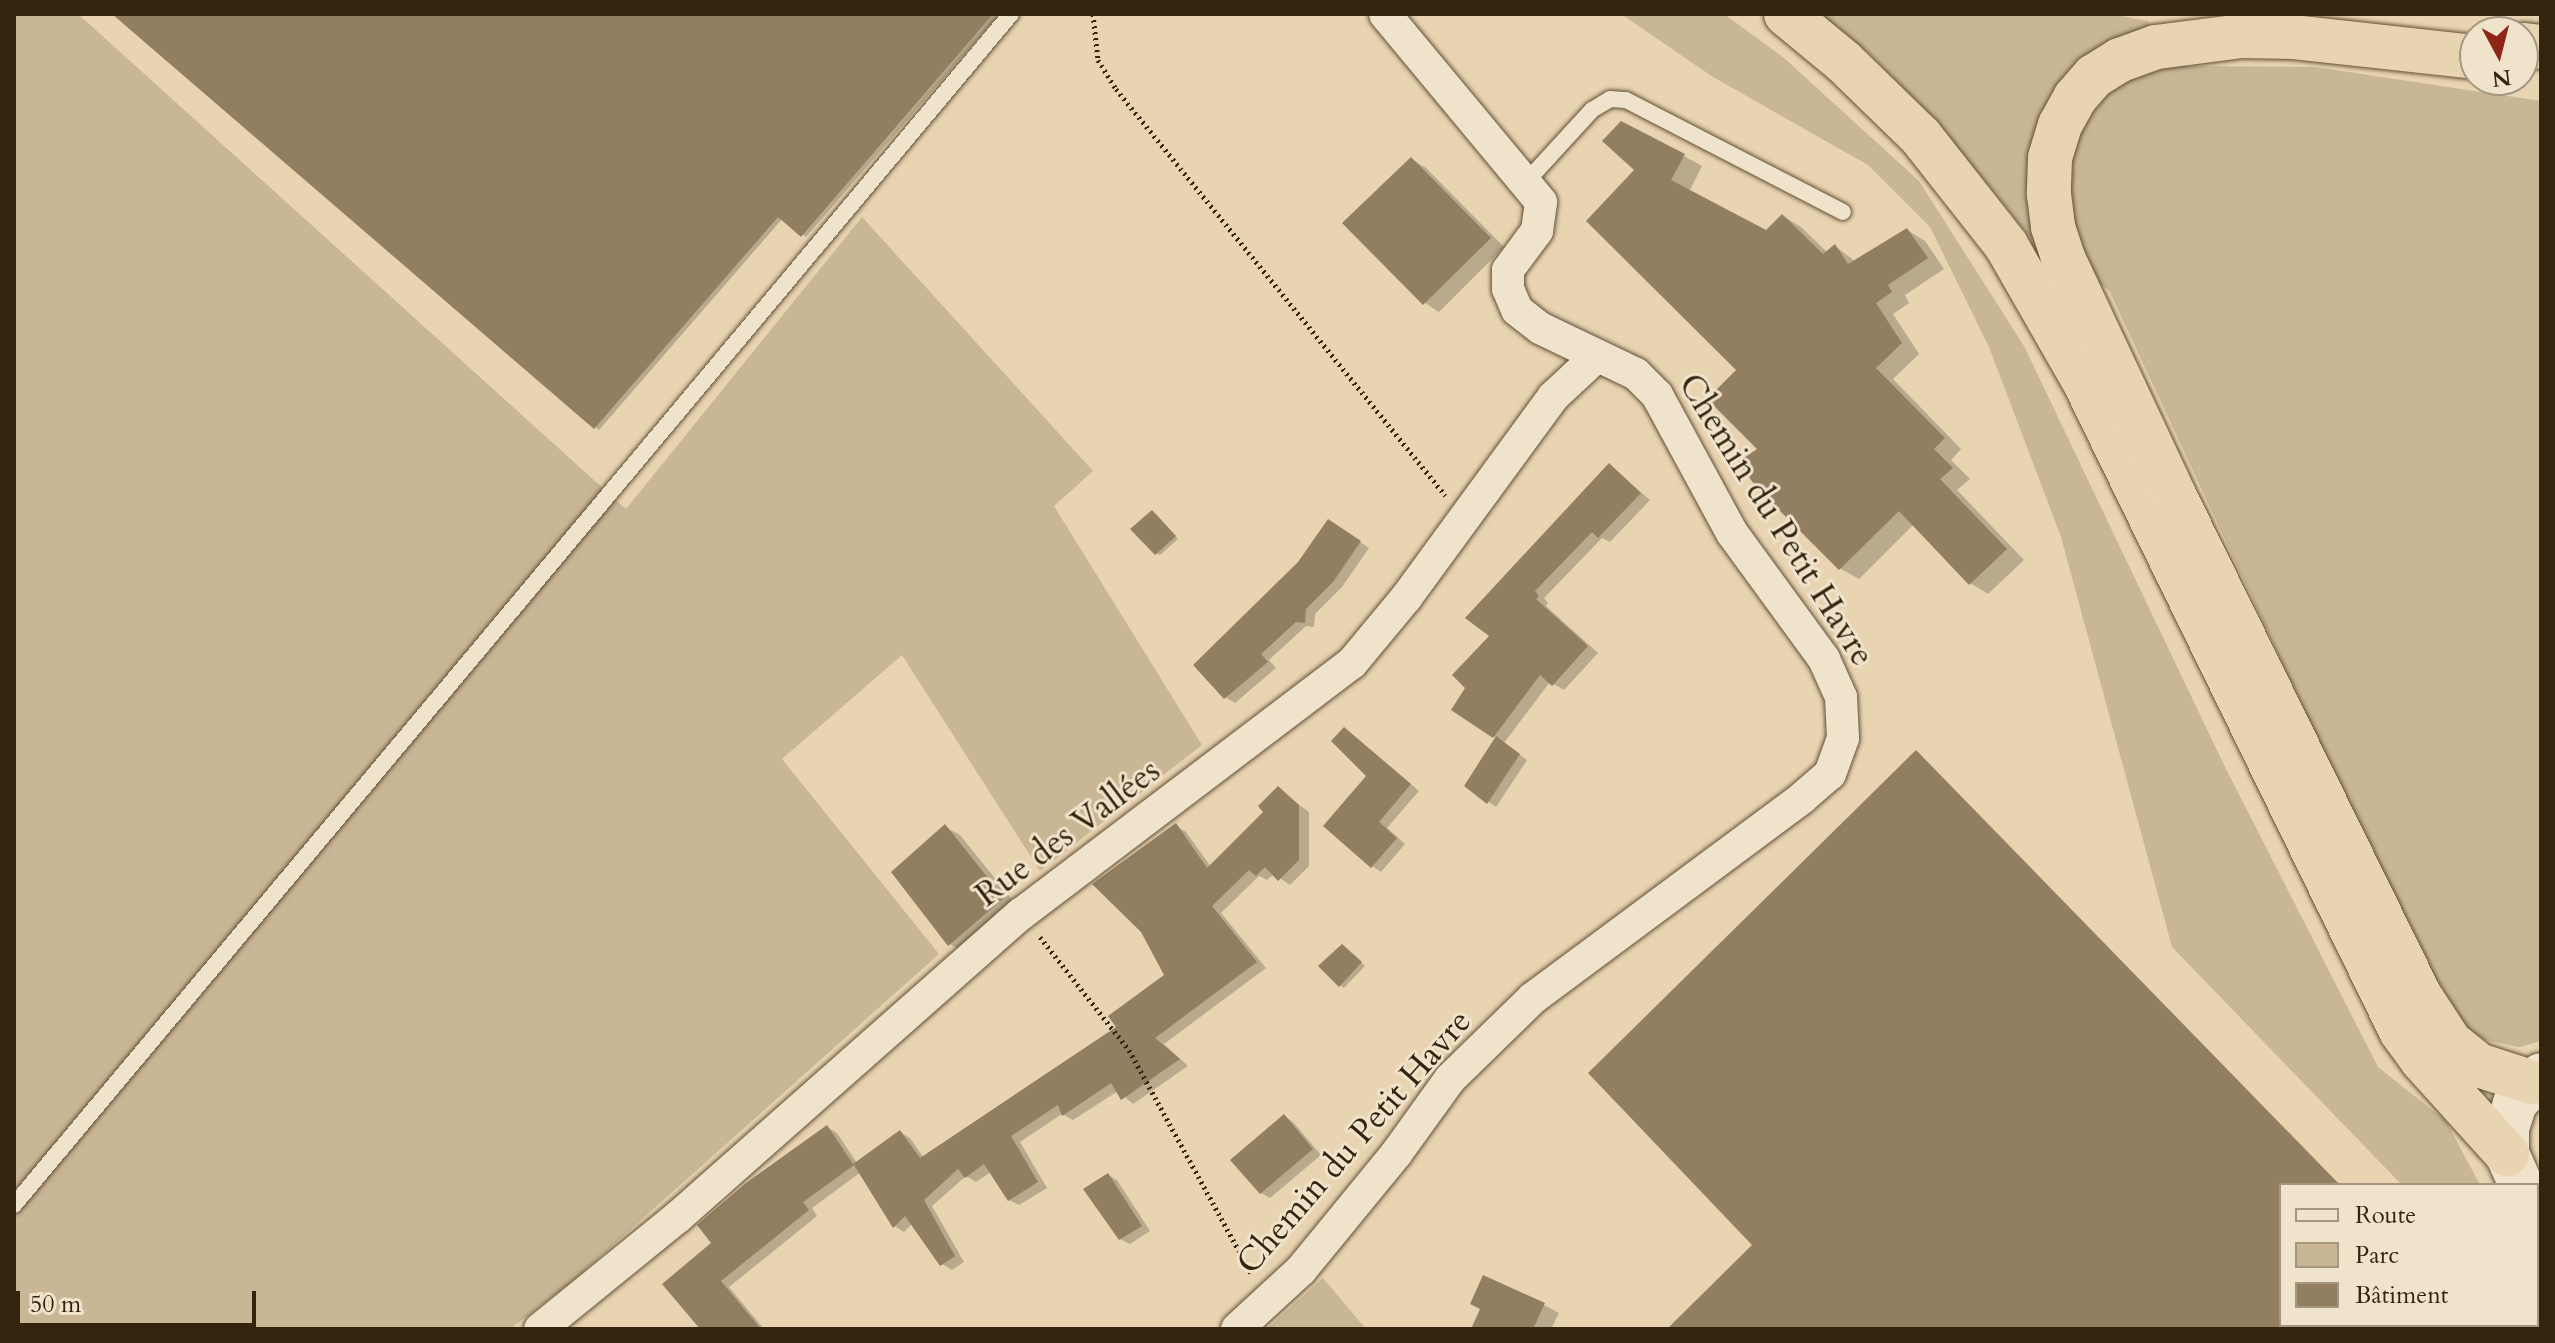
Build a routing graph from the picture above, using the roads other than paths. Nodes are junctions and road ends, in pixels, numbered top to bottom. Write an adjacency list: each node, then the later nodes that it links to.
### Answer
1 (1011, 14): 12 (lane)
2 (1385, 14): 7 (street, Chemin du Petit Havre)
3 (1786, 14): 11 (highway)
4 (2289, 14): 5 (highway)
5 (2459, 37)
6 (2459, 55): 10 (highway)
7 (1526, 182): 8 (lane); 9 (street, Chemin du Petit Havre)
8 (1843, 212)
9 (1597, 356): 13 (street, Rue des Vallées); 14 (street, Chemin du Petit Havre)
10 (2536, 1078): 11 (main road)
11 (2514, 1169)
12 (14, 1205)
13 (540, 1329)
14 (1237, 1329)

